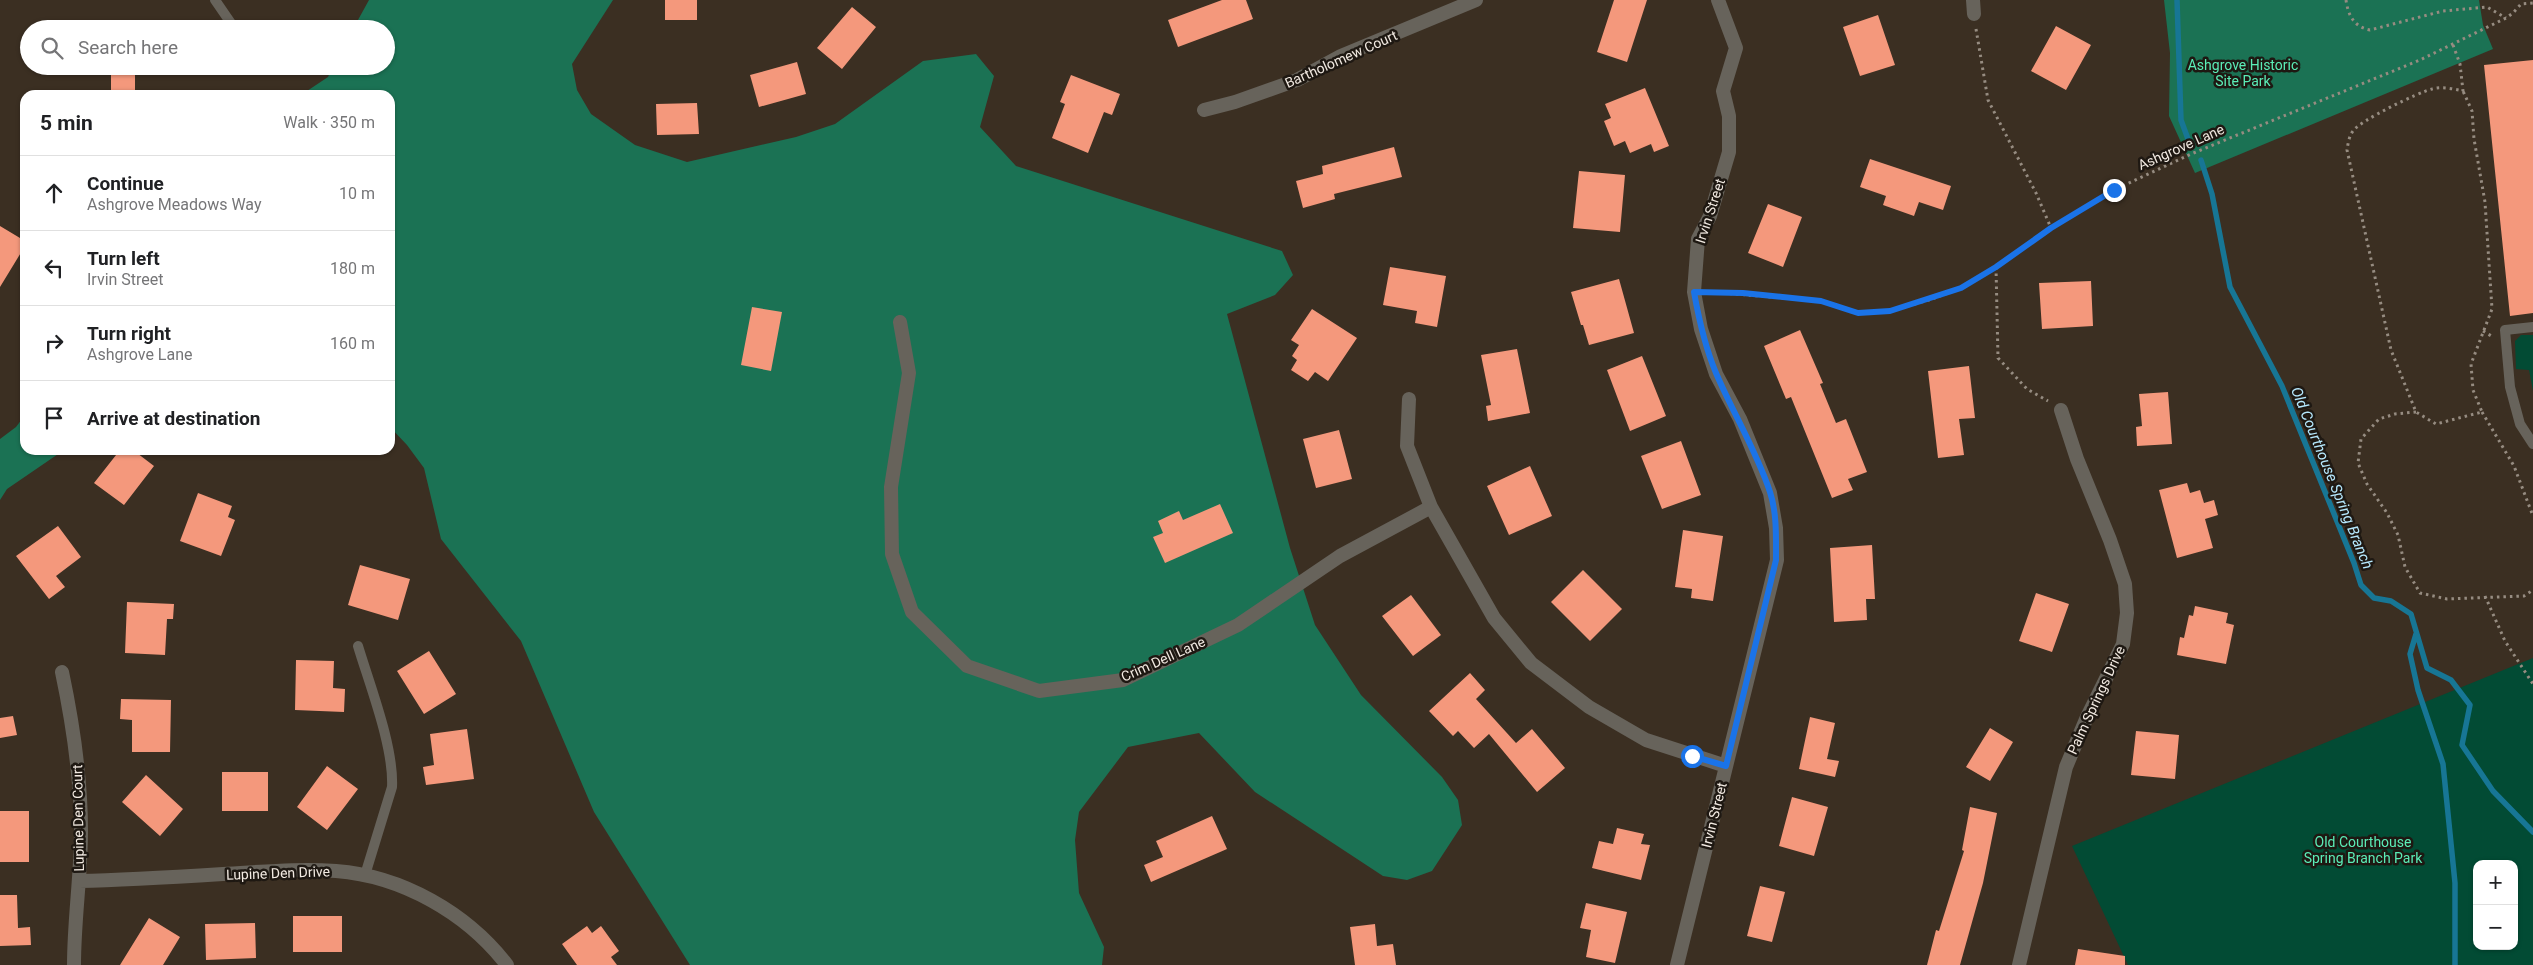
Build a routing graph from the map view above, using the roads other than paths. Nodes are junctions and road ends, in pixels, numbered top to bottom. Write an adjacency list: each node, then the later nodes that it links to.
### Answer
1 (215, 0): 4 (lane)
2 (1476, 0): 5 (street, Bartholomew Court)
3 (1718, 0): 14 (street, Irvin Street)
4 (229, 20)
5 (1204, 110)
6 (900, 322): 11 (street, Crim Dell Lane)
7 (2533, 327): 10 (lane)
8 (1409, 399): 11 (street)
9 (2061, 410): 20 (street, Palm Springs Drive)
10 (2533, 444)
11 (1431, 507): 14 (street)
12 (358, 646): 15 (lane)
13 (62, 672): 16 (street, Lupine Den Court)
14 (1726, 766): 19 (street, Irvin Street)
15 (365, 875): 16 (street, Lupine Den Drive); 18 (street, Lupine Den Drive)
16 (79, 881): 17 (street, Lupine Den Court)
17 (74, 965)
18 (507, 965)
19 (1677, 965)
20 (2019, 965)

